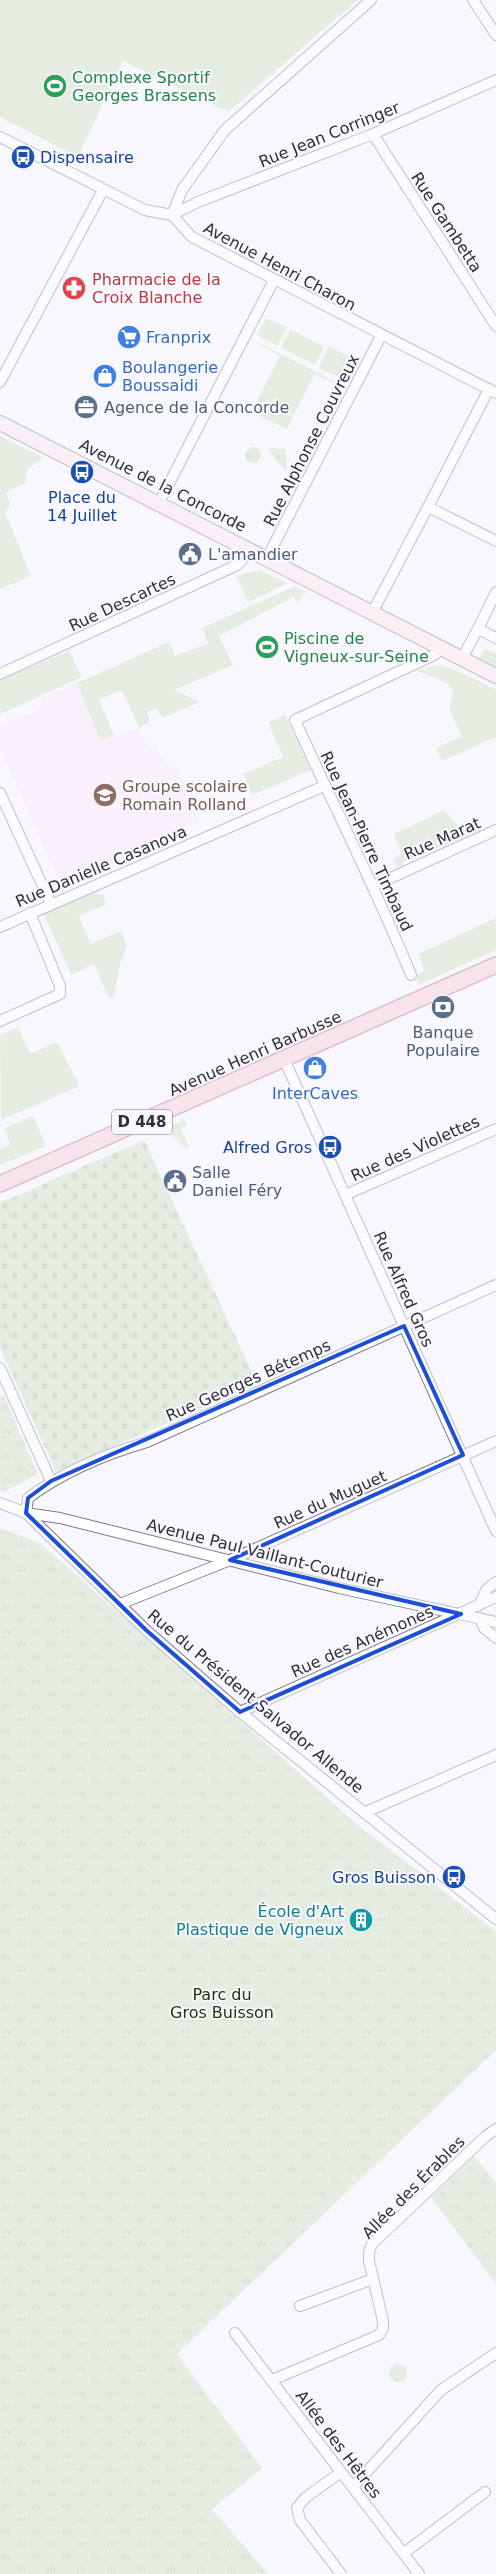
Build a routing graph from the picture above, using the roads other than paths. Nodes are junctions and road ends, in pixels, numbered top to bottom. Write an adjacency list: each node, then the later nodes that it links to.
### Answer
1 (372, 0): 8 (street)
2 (473, 0): 3 (street)
3 (496, 35)
4 (496, 80): 5 (street, Rue Jean Corringer)
5 (373, 134): 8 (street, Rue Jean Corringer); 10 (street, Rue Gambetta)
6 (0, 137): 7 (street)
7 (103, 190): 8 (street); 12 (street)
8 (172, 215): 9 (street, Avenue Henri Charon)
9 (274, 280): 11 (street, Avenue Henri Charon); 15 (street)
10 (496, 326)
11 (381, 336): 13 (street, Avenue Henri Charon); 19 (street, Rue Alphonse Couvreux)
12 (0, 382)
13 (493, 391): 16 (street)
14 (0, 423): 15 (street, Avenue de la Concorde)
15 (159, 503): 18 (street, Avenue de la Concorde)
16 (428, 507): 17 (street); 21 (street)
17 (496, 541)
18 (251, 550): 19 (street, Avenue de la Concorde); 26 (street, Rue Descartes)
19 (267, 558): 21 (street, Avenue de la Concorde)
20 (496, 592): 22 (street)
21 (372, 613): 24 (street, Avenue de la Concorde)
22 (478, 629): 23 (street); 25 (street)
23 (496, 638)
24 (442, 648): 25 (street, Avenue de la Concorde); 28 (street, Rue Jean-Pierre Timbaud)
25 (462, 658): 27 (street, Avenue de la Concorde)
26 (0, 674)
27 (496, 676)
28 (324, 786): 31 (street, Rue Jean-Pierre Timbaud); 32 (street, Rue Danielle Casanova)
29 (0, 793): 32 (street)
30 (496, 830): 31 (street, Rue Marat)
31 (373, 886): 36 (street, Rue Jean-Pierre Timbaud)
32 (50, 904): 33 (street, Rue Danielle Casanova)
33 (30, 913): 34 (street, Rue Danielle Casanova); 37 (street)
34 (0, 927)
35 (496, 965): 38 (main road, Avenue Henri Barbusse / D 448)
36 (411, 974)
37 (0, 1021)
38 (284, 1059): 40 (main road, Avenue Henri Barbusse / D 448); 41 (street, Rue Alfred Gros)
39 (496, 1128): 41 (street, Rue des Violettes)
40 (0, 1184)
41 (345, 1195): 43 (street, Rue Alfred Gros)
42 (496, 1285): 43 (street, Rue Georges Bétemps)
43 (404, 1326): 46 (street, Rue Alfred Gros); 47 (street, Rue Georges Bétemps)
44 (0, 1368): 47 (street)
45 (496, 1441): 46 (street, Rue du Muguet)
46 (463, 1456): 50 (street, Rue Alfred Gros); 51 (street, Rue du Muguet)
47 (51, 1481): 49 (street, Rue Georges Bétemps)
48 (0, 1504): 49 (street, Rue du Président Salvador Allende)
49 (26, 1513): 51 (street, Avenue Paul Vaillant-Couturier); 54 (street, Rue du Président Salvador Allende)
50 (496, 1531)
51 (230, 1560): 54 (street, Rue du Muguet); 56 (street, Avenue Paul Vaillant-Couturier)
52 (496, 1582): 55 (street)
53 (496, 1597): 55 (street, Rue des Anémones)
54 (120, 1604): 60 (street, Rue du Président Salvador Allende)
55 (479, 1605): 56 (street, Rue des Anémones)
56 (461, 1614): 57 (street, Avenue Paul Vaillant-Couturier); 60 (street, Rue des Anémones)
57 (480, 1618): 58 (street, Avenue Paul Vaillant-Couturier); 59 (street)
58 (496, 1622)
59 (496, 1638)
60 (240, 1712): 62 (street, Rue du Président Salvador Allende)
61 (496, 1755): 62 (street)
62 (366, 1812): 63 (street, Rue du Président Salvador Allende)
63 (494, 1915)
64 (496, 2129): 65 (street, Allée des Érables)
65 (373, 2279): 66 (street); 69 (street, Allée des Érables)
66 (300, 2306)
67 (235, 2333): 69 (street, Allée des Hêtres)
68 (496, 2353): 71 (street)
69 (272, 2380): 70 (street, Allée des Hêtres)
70 (342, 2472): 71 (street, Allée des Hêtres); 74 (street)
71 (353, 2487): 73 (street, Allée des Hêtres)
72 (485, 2492): 73 (street)
73 (404, 2553): 75 (street, Allée des Hêtres)
74 (341, 2574)
75 (420, 2574)

